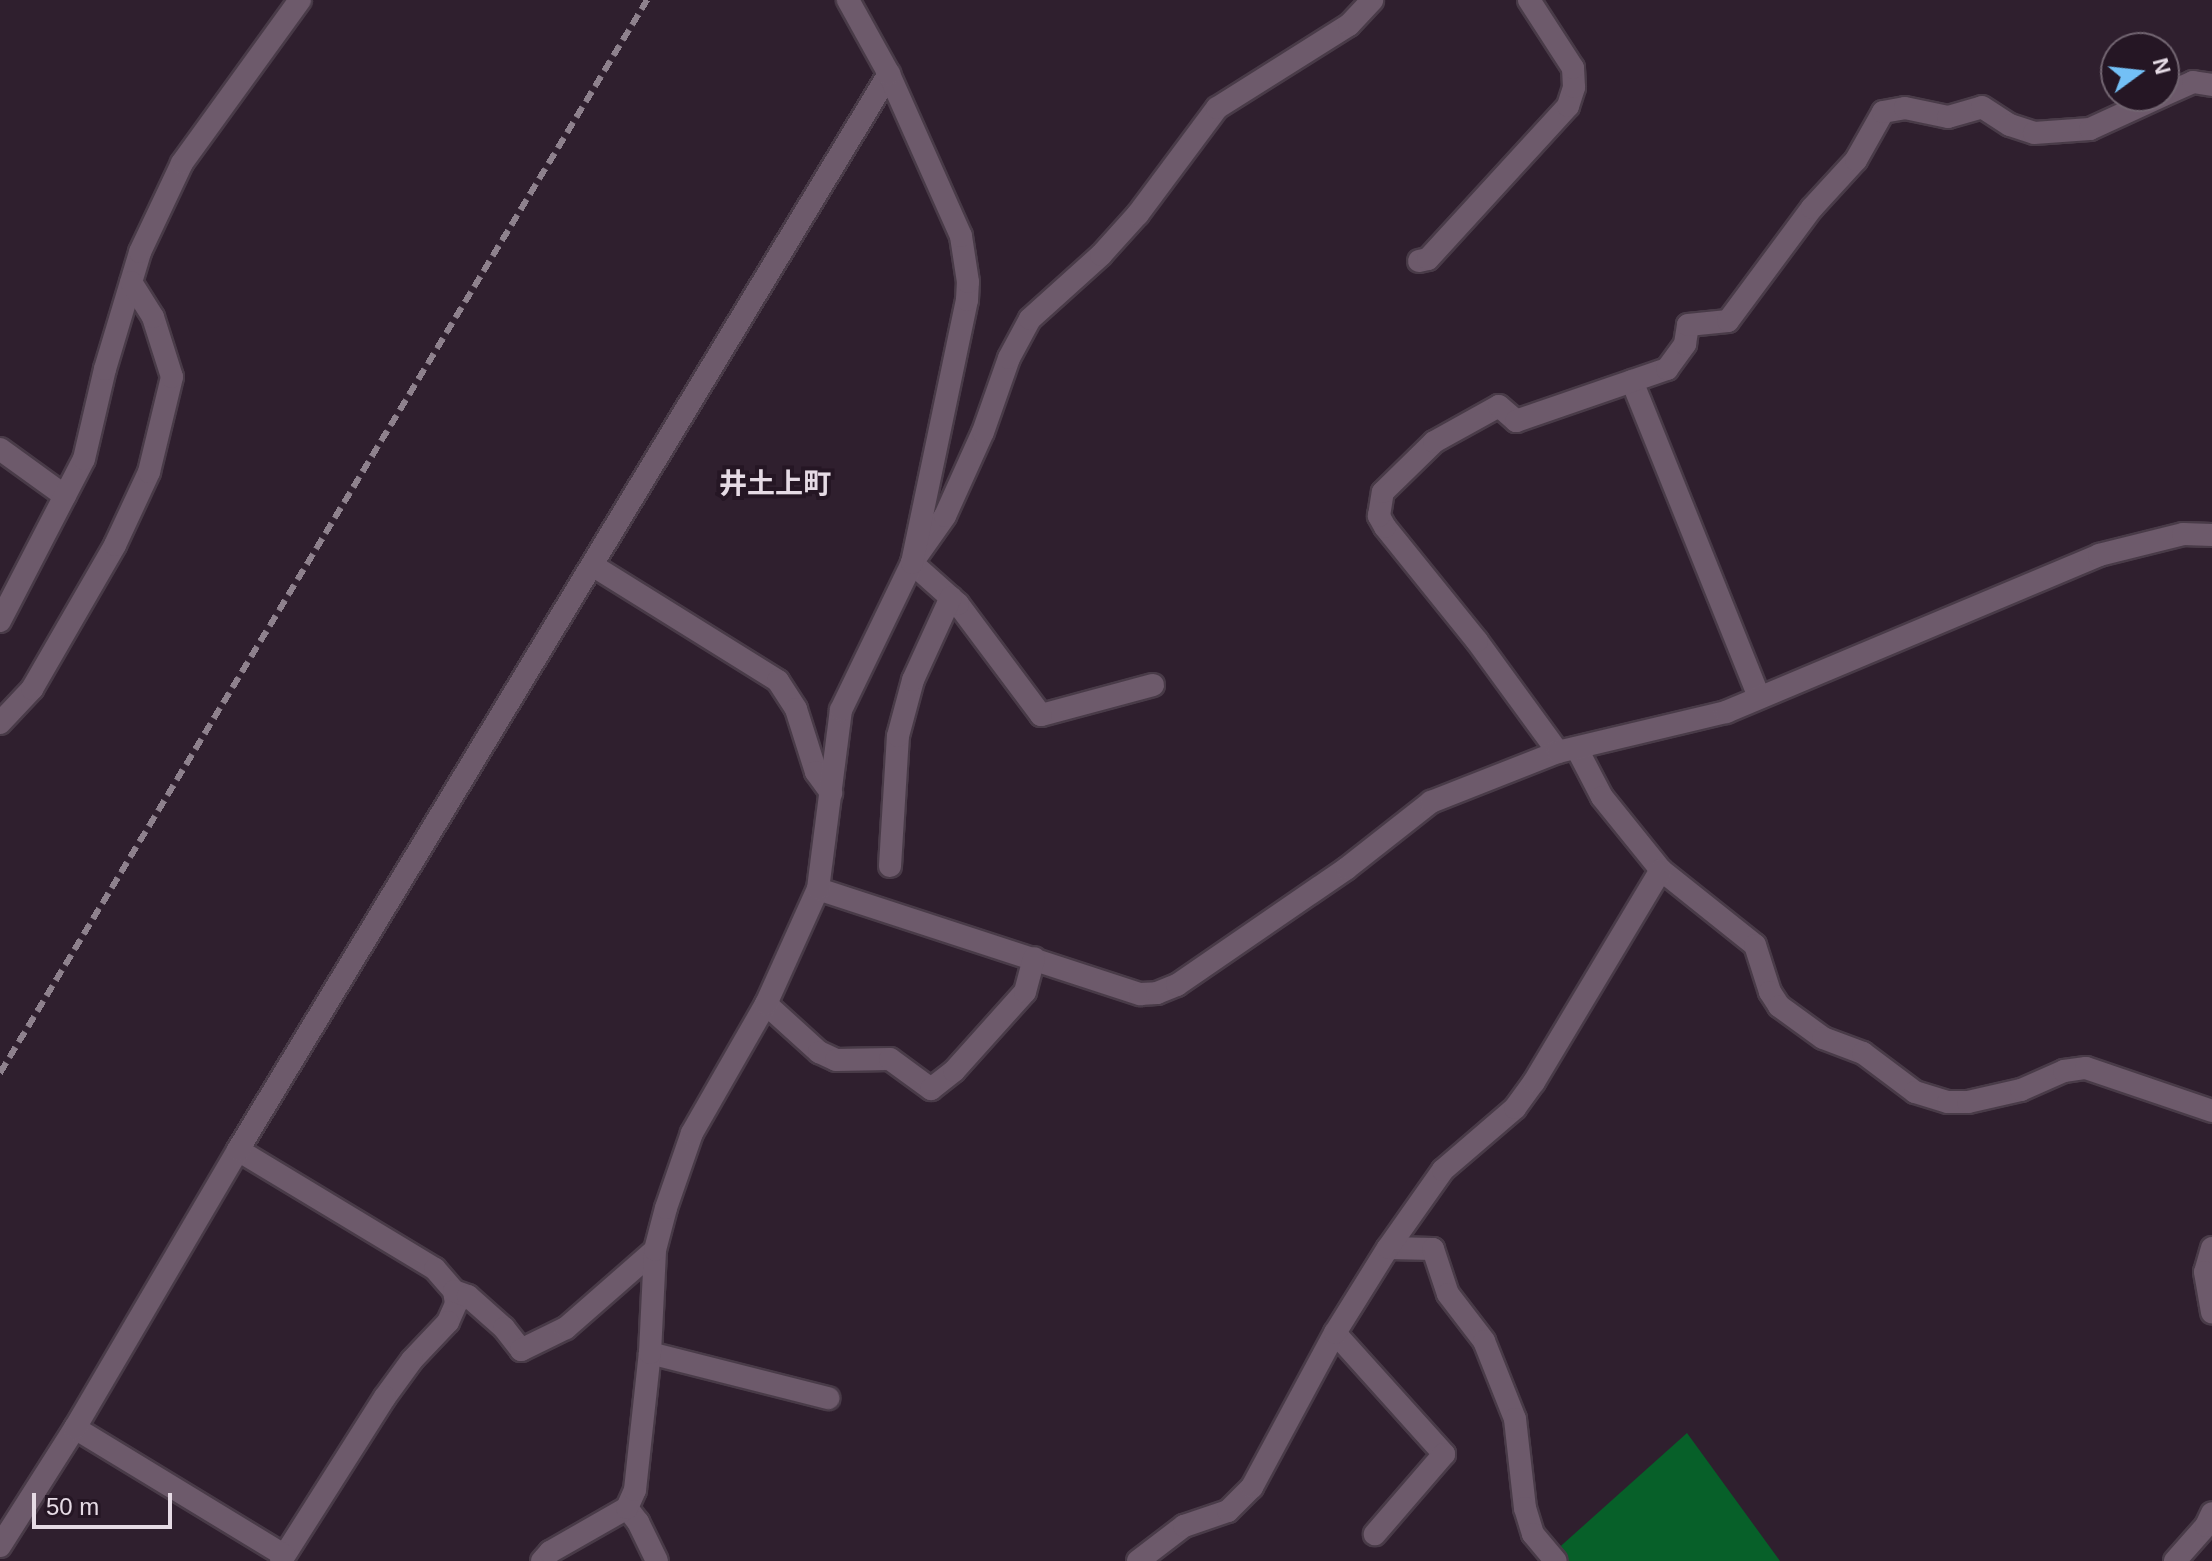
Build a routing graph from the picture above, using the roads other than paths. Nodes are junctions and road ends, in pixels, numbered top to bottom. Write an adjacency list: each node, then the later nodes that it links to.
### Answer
1 (300, 0): 10 (street)
2 (848, 0): 5 (street)
3 (1372, 0): 15 (street)
4 (1529, 0): 9 (street)
5 (889, 74): 15 (street); 16 (street)
6 (2212, 85): 7 (street)
7 (2180, 88)
8 (2128, 112): 11 (street)
9 (1419, 261)
10 (131, 282): 13 (street); 21 (street)
11 (1632, 381): 20 (street); 22 (street)
12 (0, 449): 13 (street)
13 (65, 496): 18 (street)
14 (2212, 535): 20 (street)
15 (912, 563): 17 (street); 23 (street)
16 (592, 565): 23 (street); 30 (street)
17 (951, 597): 19 (street); 24 (street)
18 (0, 621)
19 (1153, 685)
20 (1759, 697): 22 (street)
21 (0, 723)
22 (1568, 750): 25 (street); 27 (street)
23 (831, 793): 26 (street)
24 (890, 866)
25 (1661, 870): 29 (street); 31 (street)
26 (818, 889): 27 (street); 28 (street)
27 (1034, 958): 28 (street)
28 (766, 1004): 33 (street)
29 (2212, 1111)
30 (238, 1150): 34 (street); 39 (street)
31 (1388, 1248): 36 (street); 48 (street)
32 (2212, 1248): 35 (street)
33 (655, 1250): 34 (street); 37 (street)
34 (454, 1291): 44 (street)
35 (2212, 1312)
36 (1335, 1333): 42 (street); 47 (street)
37 (650, 1353): 38 (street); 40 (street)
38 (828, 1398)
39 (75, 1428): 43 (street); 44 (street)
40 (627, 1508): 45 (street); 46 (street)
41 (2212, 1513): 49 (street)
42 (1375, 1534)
43 (0, 1546)
44 (282, 1558)
45 (542, 1561)
46 (657, 1561)
47 (1138, 1561)
48 (1556, 1561)
49 (2175, 1561)

